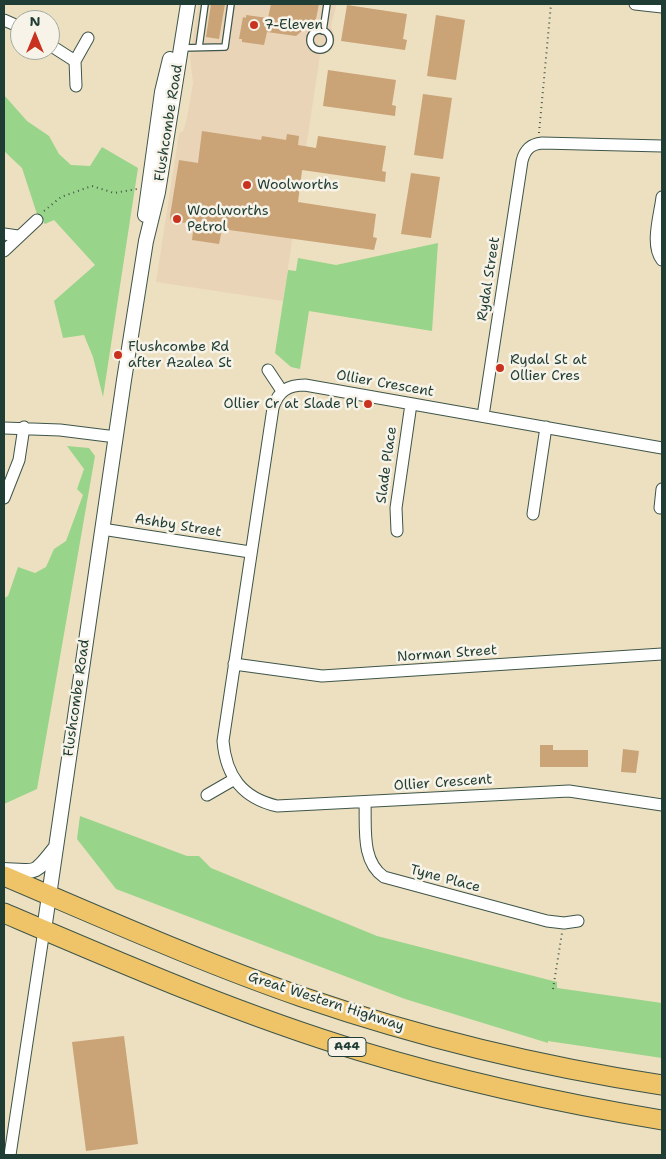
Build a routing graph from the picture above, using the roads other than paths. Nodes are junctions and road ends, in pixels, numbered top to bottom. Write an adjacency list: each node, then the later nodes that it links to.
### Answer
1 (178, 4): 20 (street, Flushcombe Road)
2 (188, 4): 10 (street, Flushcombe Road)
3 (205, 4): 11 (lane)
4 (231, 4): 11 (lane)
5 (327, 4): 8 (lane)
6 (635, 4): 7 (street)
7 (662, 7)
8 (323, 30)
9 (88, 38): 13 (street)
10 (180, 48): 11 (lane); 20 (street, Flushcombe Road)
11 (199, 48)
12 (60, 51): 13 (street)
13 (75, 61): 14 (street)
14 (76, 86)
15 (662, 146): 26 (street, Rydal Street)
16 (662, 197): 22 (street)
17 (37, 220): 19 (street)
18 (4, 234): 19 (street)
19 (18, 236): 21 (street)
20 (146, 241): 30 (street, Flushcombe Road)
21 (4, 251)
22 (658, 261)
23 (268, 370): 24 (street)
24 (282, 391): 25 (street, Ollier Crescent); 38 (street)
25 (412, 404): 26 (street, Ollier Crescent); 37 (street, Slade Place)
26 (483, 416): 28 (street, Ollier Crescent)
27 (24, 427): 29 (street); 30 (street); 33 (street)
28 (546, 427): 31 (street, Ollier Crescent); 35 (street)
29 (4, 428)
30 (116, 437): 36 (street, Flushcombe Road)
31 (662, 448)
32 (662, 489): 34 (street)
33 (4, 498)
34 (660, 508)
35 (533, 514)
36 (102, 530): 38 (street, Ashby Street); 45 (street, Flushcombe Road)
37 (397, 531)
38 (250, 552): 40 (street)
39 (662, 654): 40 (street, Norman Street)
40 (234, 664): 41 (street)
41 (233, 780): 42 (street); 43 (street, Ollier Crescent)
42 (207, 795)
43 (365, 803): 44 (street, Ollier Crescent); 50 (street, Tyne Place)
44 (662, 805)
45 (57, 846): 46 (street); 48 (street, Flushcombe Road)
46 (4, 870)
47 (4, 876): 48 (highway, Great Western Highway / A44)
48 (50, 895): 51 (street, Flushcombe Road); 52 (highway, Great Western Highway / A44)
49 (4, 913): 51 (highway, A44)
50 (578, 921)
51 (44, 930): 53 (highway, A44); 54 (street, Flushcombe Road)
52 (662, 1085)
53 (662, 1120)
54 (10, 1155)

